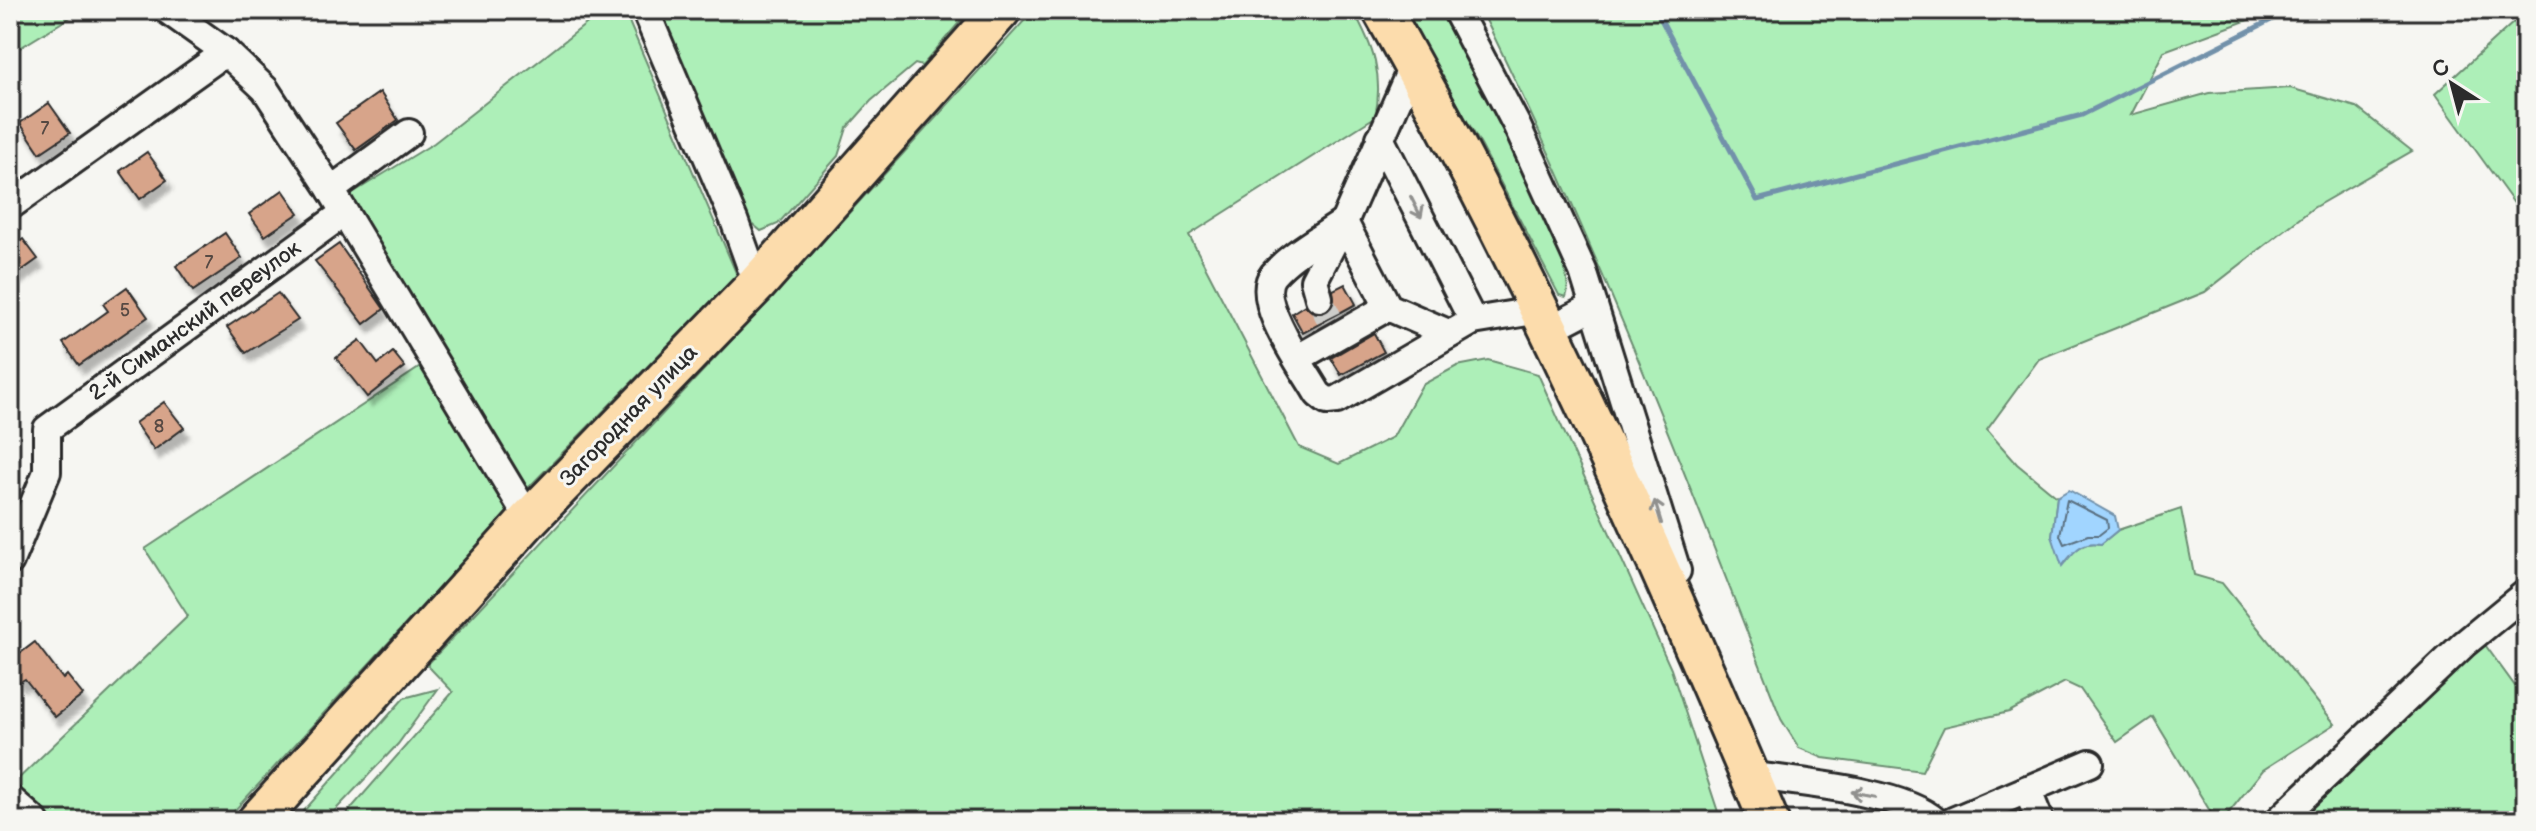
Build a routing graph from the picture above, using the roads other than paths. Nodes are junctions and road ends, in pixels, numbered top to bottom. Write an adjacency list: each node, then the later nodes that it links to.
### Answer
1 (167, 10): 6 (street)
2 (645, 10): 15 (street)
3 (1001, 10): 15 (highway, Загородная улица)
4 (1382, 10): 7 (highway)
5 (1456, 10): 16 (street)
6 (226, 52): 11 (street); 12 (street)
7 (1413, 65): 8 (highway); 9 (street)
8 (1446, 129): 9 (street); 19 (highway)
9 (1384, 130): 14 (street); 20 (street, one-way to 20)
10 (409, 133): 11 (street)
11 (331, 190): 13 (street)
12 (10, 206)
13 (344, 213): 23 (street); 24 (street, 2-й Симанский переулок)
14 (1344, 222): 17 (street); 18 (street); 22 (street)
15 (757, 284): 23 (highway, Загородная улица)
16 (1594, 306): 19 (street); 26 (street, one-way to 16)
17 (1388, 307): 18 (street); 21 (street)
18 (1329, 317): 22 (street)
19 (1545, 319): 20 (street); 26 (highway)
20 (1473, 321): 21 (street)
21 (1450, 334): 22 (street)
22 (1298, 358)
23 (529, 519): 32 (highway, Загородная улица)
24 (10, 561)
25 (2526, 593): 37 (street)
26 (1715, 694): 28 (highway)
27 (2090, 763): 29 (street)
28 (1749, 775): 33 (highway); 34 (street, one-way to 28)
29 (2027, 789): 35 (street); 36 (street)
30 (10, 799): 31 (street)
31 (35, 821)
32 (257, 821)
33 (1769, 821)
34 (1935, 821)
35 (1953, 821)
36 (2040, 821)
37 (2278, 821)

